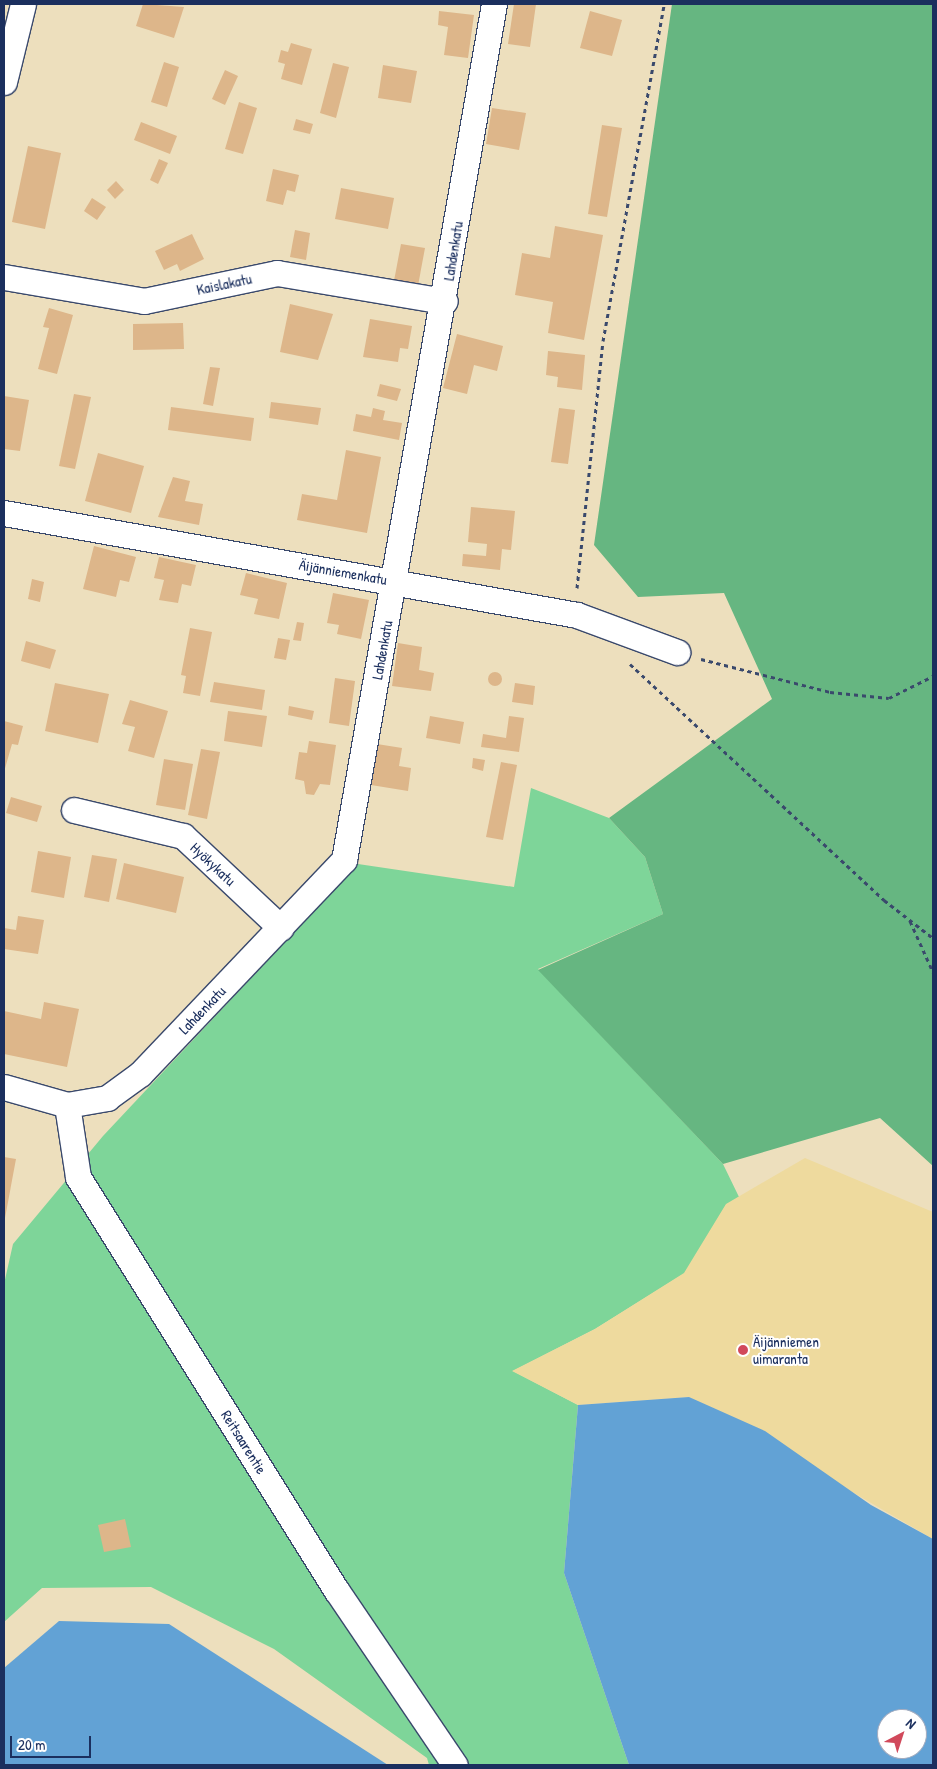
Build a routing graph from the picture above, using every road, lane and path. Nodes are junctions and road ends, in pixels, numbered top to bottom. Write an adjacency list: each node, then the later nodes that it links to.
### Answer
1 (23, 4): 4 (street)
2 (494, 4): 6 (street, Lahdenkatu)
3 (664, 4): 9 (path)
4 (4, 82)
5 (4, 277): 6 (street, Kaislakatu)
6 (445, 302): 8 (street, Lahdenkatu)
7 (4, 513): 8 (street, Äijänniemenkatu)
8 (395, 581): 9 (street, Äijänniemenkatu); 15 (street, Lahdenkatu)
9 (577, 615): 10 (street, Äijänniemenkatu)
10 (677, 652): 12 (path)
11 (621, 656): 14 (path)
12 (933, 676)
13 (74, 810): 15 (street, Hyökykatu)
14 (910, 920): 16 (path); 17 (path)
15 (281, 928): 19 (street, Lahdenkatu)
16 (933, 938)
17 (933, 972)
18 (4, 1087): 19 (street, Lahdenkatu)
19 (66, 1105): 20 (street, Reitsaarentie)
20 (455, 1765)

